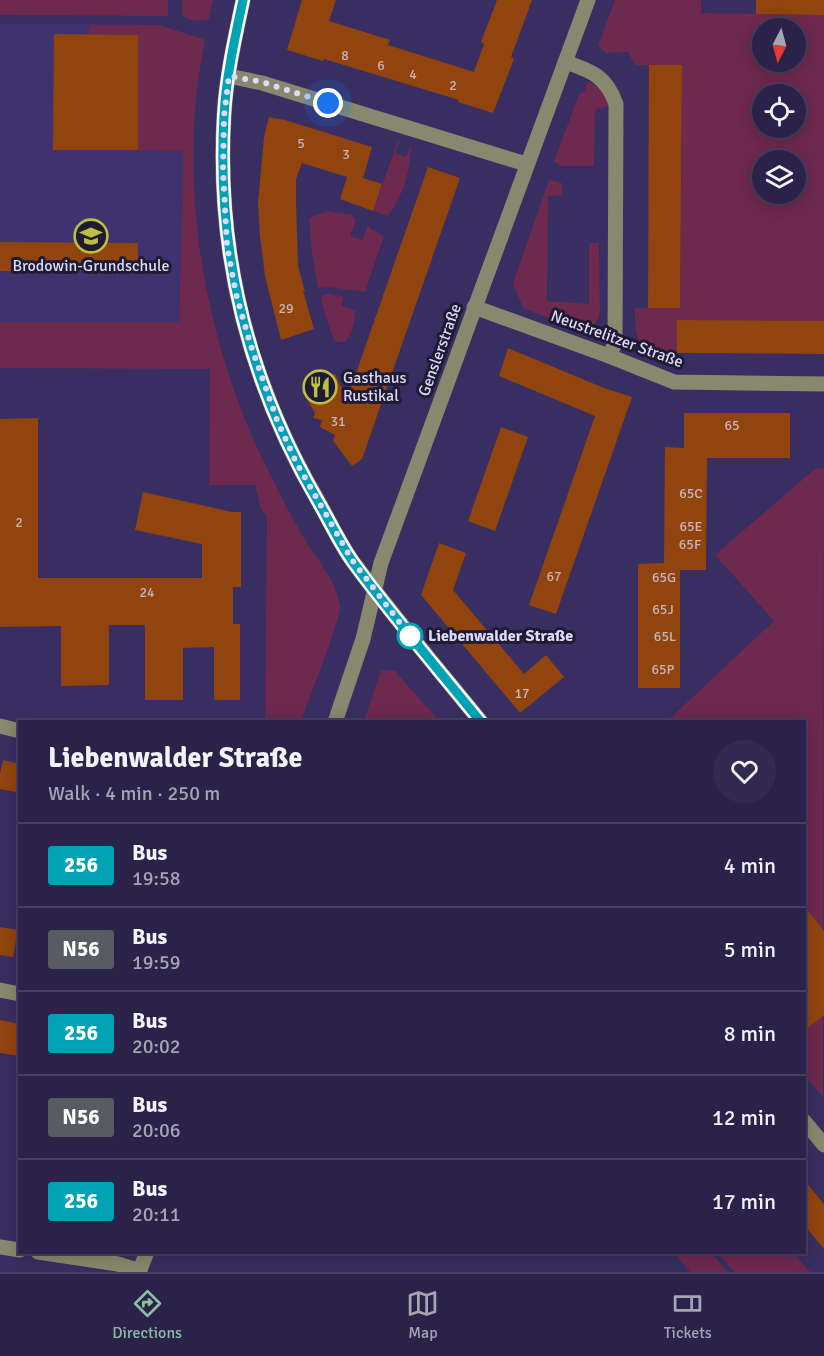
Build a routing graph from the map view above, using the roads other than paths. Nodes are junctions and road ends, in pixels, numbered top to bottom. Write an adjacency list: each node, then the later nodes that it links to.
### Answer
1 (243, 0): 4 (street)
2 (588, 0): 3 (street, Genslerstraße)
3 (565, 62): 5 (street, Genslerstraße); 7 (street)
4 (229, 76): 5 (street); 9 (street)
5 (526, 164): 6 (street, Genslerstraße)
6 (474, 307): 7 (street, Neustrelitzer Straße); 9 (street, Genslerstraße)
7 (609, 356): 8 (street, Neustrelitzer Straße)
8 (824, 384)
9 (375, 589): 10 (street, Genslerstraße); 11 (street)
10 (336, 720)
11 (479, 720)
12 (0, 726): 13 (street)
13 (18, 730)
14 (0, 990): 15 (street)
15 (18, 994)
16 (806, 1123): 17 (street)
17 (824, 1145)
18 (0, 1247): 19 (street)
19 (18, 1250)
20 (51, 1254): 22 (street)
21 (146, 1254): 22 (street)
22 (139, 1272)

